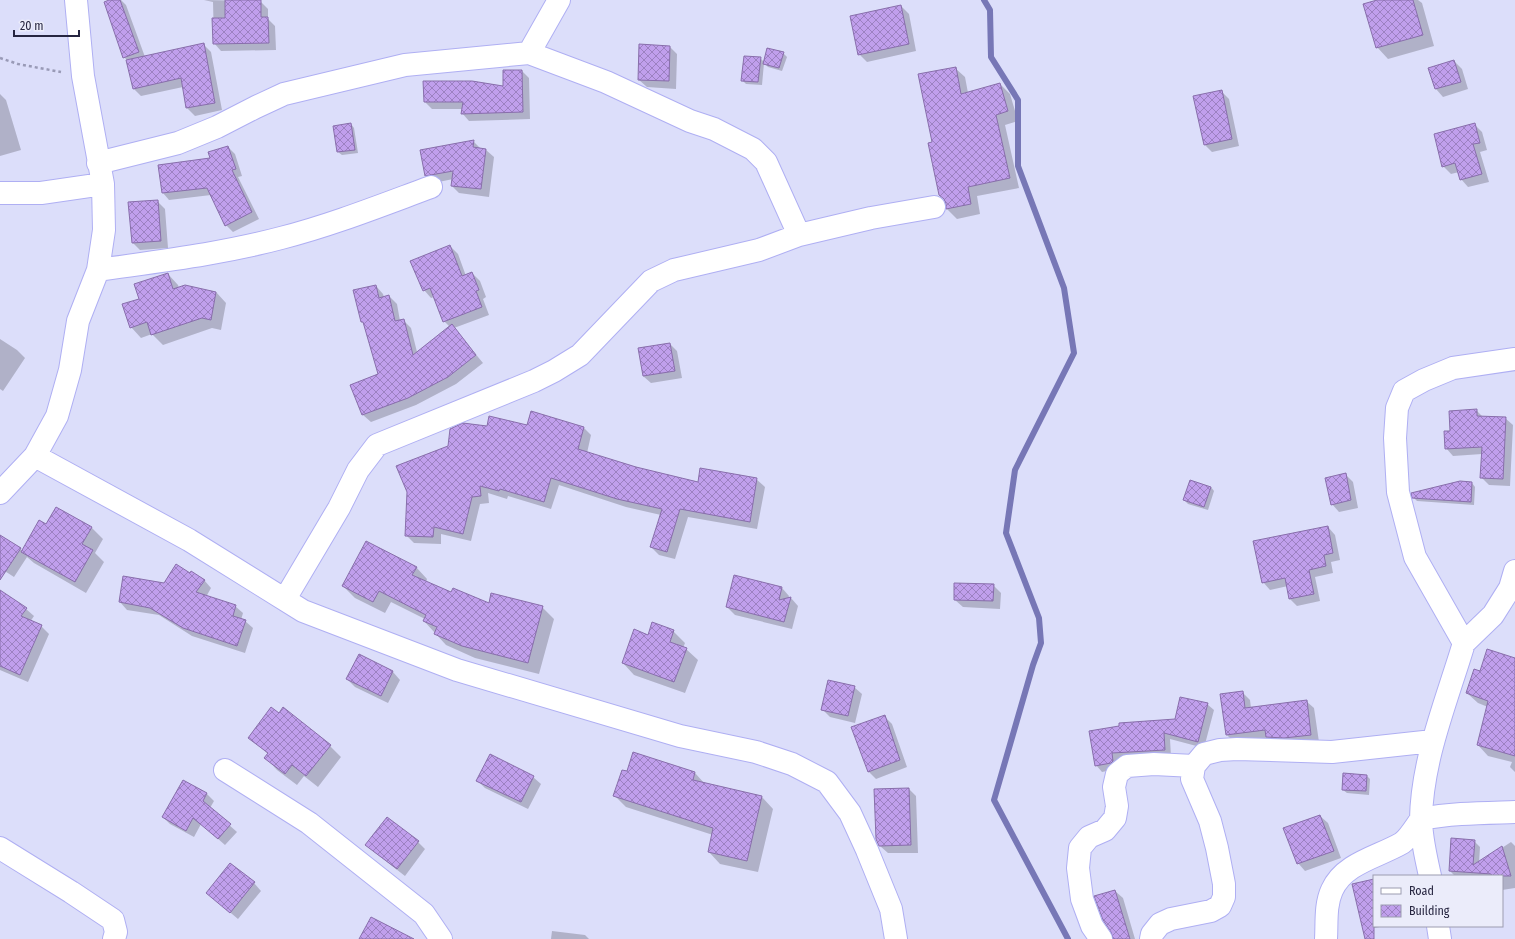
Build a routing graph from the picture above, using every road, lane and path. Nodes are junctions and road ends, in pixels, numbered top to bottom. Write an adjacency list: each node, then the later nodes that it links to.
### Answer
1 (76, 0): 5 (street)
2 (558, 0): 3 (street)
3 (529, 52): 6 (street); 11 (street)
4 (0, 58): 5 (path)
5 (84, 76): 6 (street)
6 (98, 163): 7 (street)
7 (103, 184): 9 (street); 12 (street)
8 (431, 187): 12 (street)
9 (0, 192)
10 (934, 207): 11 (street)
11 (799, 235): 17 (street)
12 (98, 270): 14 (street)
13 (1515, 359): 18 (street)
14 (35, 456): 15 (street); 17 (street)
15 (0, 494)
16 (1515, 571): 18 (street)
17 (285, 599): 29 (street)
18 (1464, 643): 19 (street)
19 (1434, 741): 20 (street); 23 (street)
20 (1194, 766): 30 (street); 31 (street)
21 (225, 770): 28 (street)
22 (1515, 812): 23 (street)
23 (1421, 819): 25 (street); 32 (street)
24 (0, 848): 27 (street)
25 (1430, 875)
26 (1438, 927): 33 (street)
27 (114, 939)
28 (441, 939)
29 (896, 939)
30 (1101, 939)
31 (1151, 939)
32 (1326, 939)
33 (1440, 939)

